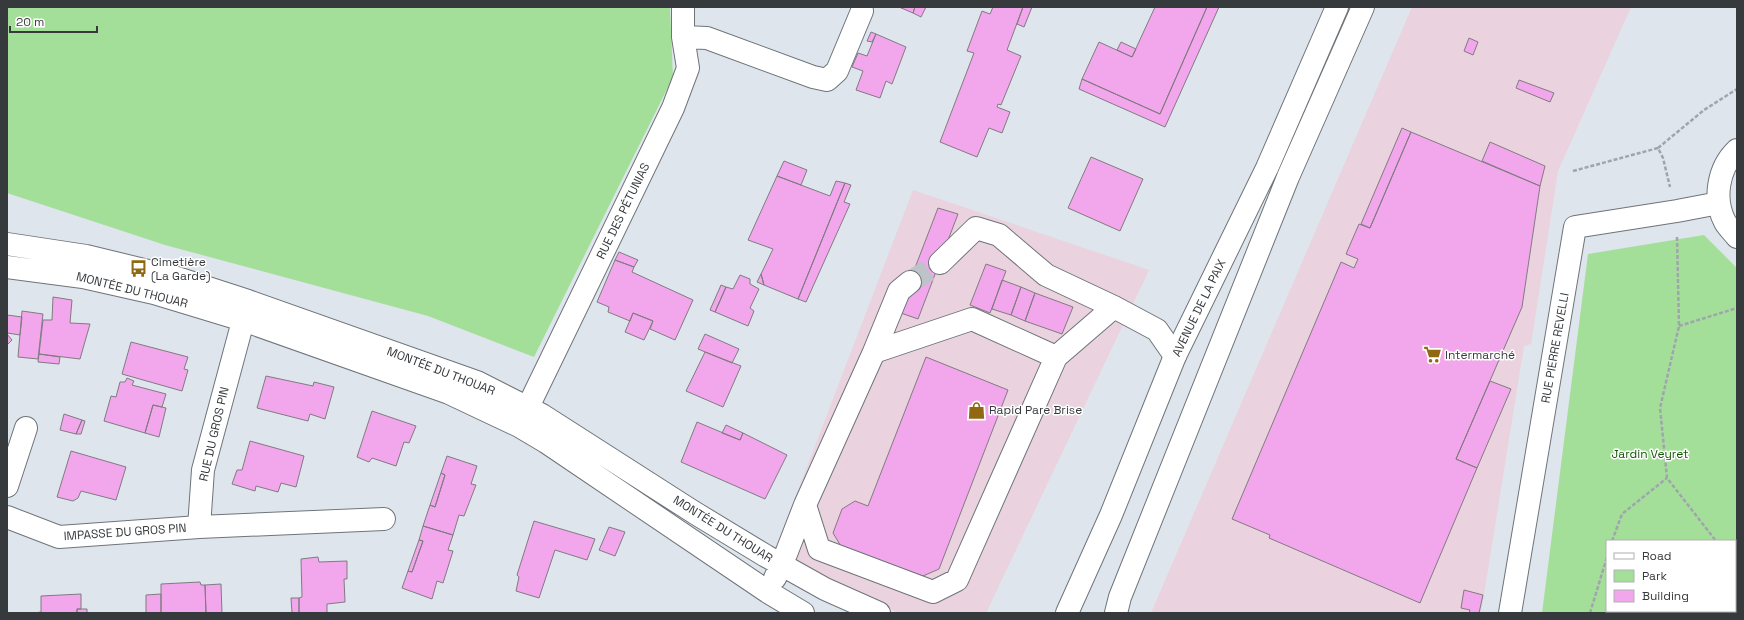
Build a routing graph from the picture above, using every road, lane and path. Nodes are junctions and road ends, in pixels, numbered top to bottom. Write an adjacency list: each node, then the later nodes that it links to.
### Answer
1 (683, 7): 5 (street, RUE DES PÉTUNIAS)
2 (1336, 7): 22 (street, AVENUE DE LA PAIX)
3 (1363, 7): 40 (street)
4 (862, 12): 5 (street)
5 (683, 37): 24 (street, RUE DES PÉTUNIAS)
6 (1737, 89): 7 (path)
7 (1658, 148): 9 (path); 11 (path)
8 (1737, 150): 10 (street)
9 (1573, 172)
10 (1719, 203): 11 (street, RUE PIERRE REVELLI); 12 (street)
11 (1676, 211): 20 (path); 41 (street, RUE PIERRE REVELLI)
12 (1737, 237)
13 (7, 244): 19 (street, MONTÉE DU THOUAR)
14 (940, 263): 17 (street)
15 (7, 267): 19 (street, MONTÉE DU THOUAR)
16 (910, 282): 21 (street)
17 (1114, 307): 22 (street); 23 (street)
18 (1737, 308): 20 (path)
19 (246, 310): 24 (street, MONTÉE DU THOUAR); 31 (street, RUE DU GROS PIN); 36 (street, MONTÉE DU THOUAR)
20 (1679, 326): 26 (path)
21 (874, 352): 23 (street); 28 (street)
22 (1175, 356): 39 (street, AVENUE DE LA PAIX)
23 (1056, 357): 28 (street)
24 (528, 407): 35 (street, MONTÉE DU THOUAR)
25 (26, 428): 27 (street)
26 (1667, 478): 32 (path); 33 (path)
27 (7, 486)
28 (805, 505): 35 (street)
29 (7, 517): 31 (street, IMPASSE DU GROS PIN)
30 (384, 519): 31 (street)
31 (199, 527)
32 (1612, 540)
33 (1715, 540)
34 (1606, 560): 42 (path)
35 (782, 565): 36 (street); 37 (street, MONTÉE DU THOUAR)
36 (768, 592): 38 (street, MONTÉE DU THOUAR)
37 (870, 611)
38 (803, 613)
39 (1067, 613)
40 (1116, 613)
41 (1510, 613)
42 (1590, 613)

